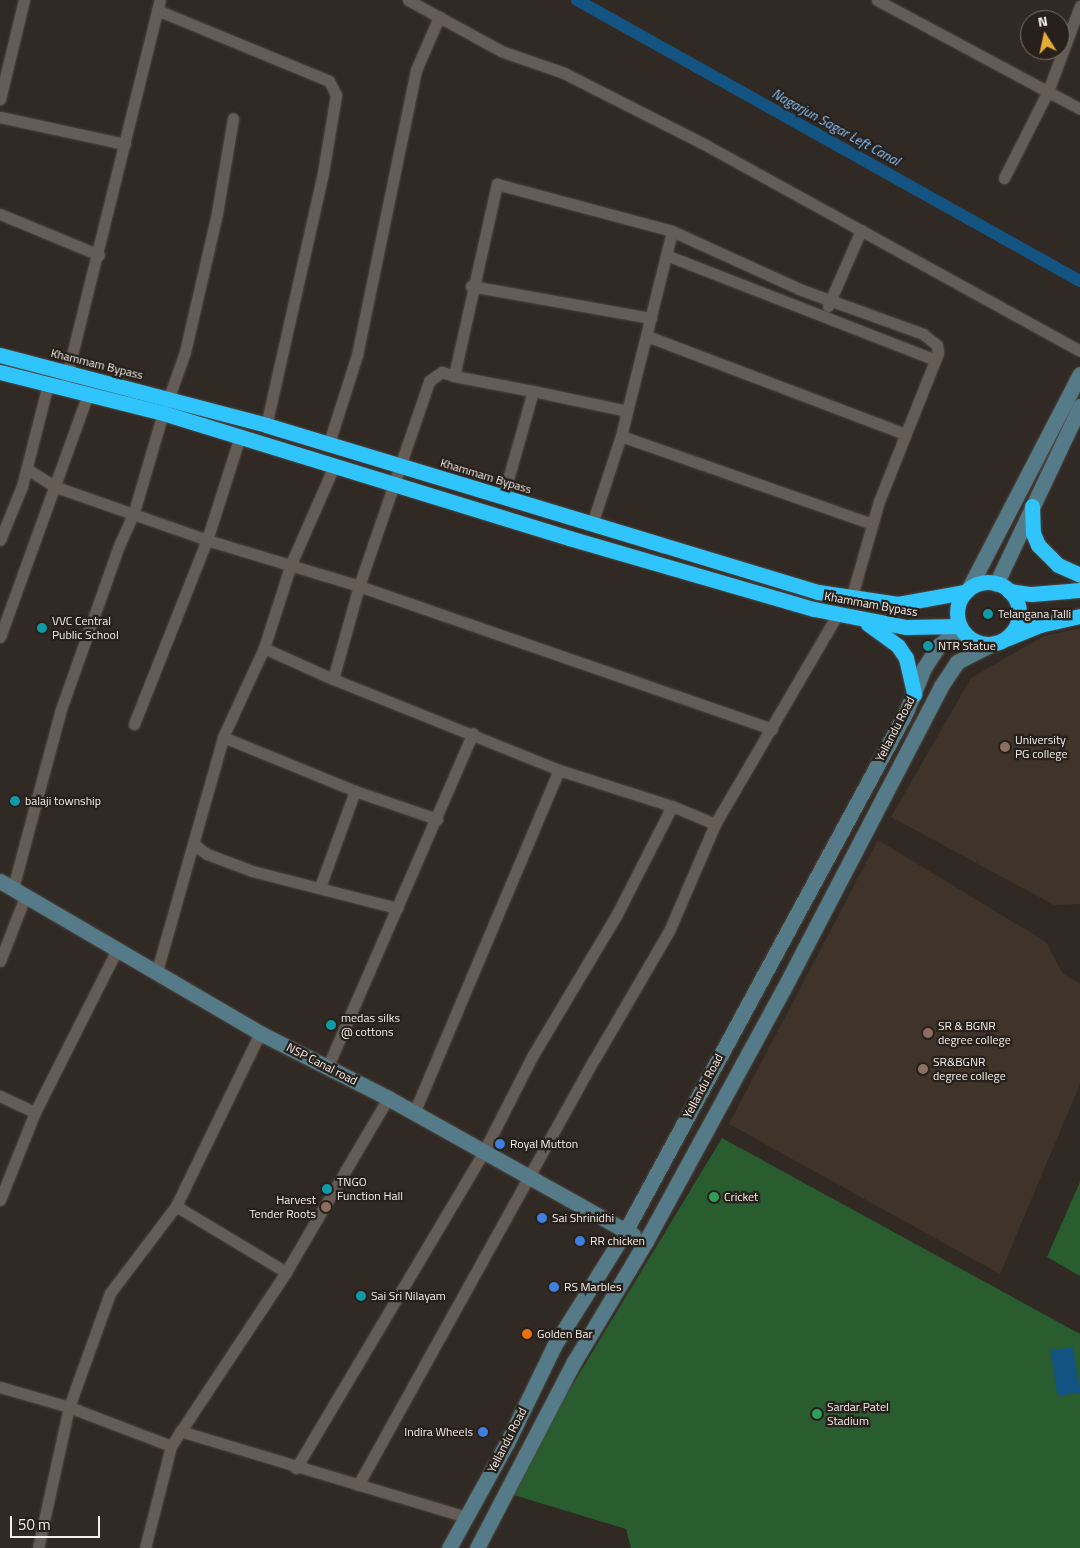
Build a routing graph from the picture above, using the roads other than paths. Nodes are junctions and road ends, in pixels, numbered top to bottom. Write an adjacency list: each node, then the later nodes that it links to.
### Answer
1 (24, 0): 8 (street)
2 (408, 0): 6 (street)
3 (876, 0): 7 (street)
4 (158, 5): 12 (street); 38 (street)
5 (1080, 6): 7 (street)
6 (439, 17): 15 (street); 42 (street)
7 (1048, 91): 9 (street); 13 (street)
8 (0, 99)
9 (1080, 109)
10 (0, 118): 12 (street)
11 (233, 118): 34 (street)
12 (126, 144): 17 (street)
13 (1004, 178)
14 (0, 214): 17 (street)
15 (861, 230): 20 (street); 24 (street)
16 (672, 232): 18 (street); 19 (street); 20 (street)
17 (99, 255): 28 (street)
18 (666, 255): 21 (street); 22 (street)
19 (471, 286): 22 (street); 30 (street)
20 (830, 300): 21 (street); 26 (street)
21 (823, 316): 26 (street)
22 (651, 318): 23 (street)
23 (647, 336): 36 (street); 39 (street)
24 (1080, 351)
25 (0, 356): 28 (highway, Khammam Bypass)
26 (935, 360): 39 (street)
27 (0, 372): 31 (highway, Khammam Bypass)
28 (68, 373): 31 (street); 34 (highway, Khammam Bypass)
29 (1080, 374): 60 (main road)
30 (454, 376): 32 (street); 44 (street)
31 (55, 386): 33 (highway, Khammam Bypass); 45 (street)
32 (532, 391): 36 (street); 48 (street)
33 (88, 394): 37 (highway, Khammam Bypass); 47 (street)
34 (169, 397): 38 (highway, Khammam Bypass)
35 (1080, 406): 49 (main road)
36 (627, 411): 41 (street)
37 (163, 413): 40 (highway, Khammam Bypass); 50 (street)
38 (266, 425): 42 (highway, Khammam Bypass)
39 (905, 434): 52 (street)
40 (240, 436): 43 (highway, Khammam Bypass); 54 (street)
41 (621, 436): 51 (street); 52 (street)
42 (328, 446): 44 (highway, Khammam Bypass)
43 (334, 466): 46 (highway, Khammam Bypass); 55 (street)
44 (399, 466): 46 (street); 48 (highway, Khammam Bypass)
45 (27, 469): 47 (street); 53 (street)
46 (395, 484): 57 (street); 62 (highway, Khammam Bypass)
47 (56, 487): 50 (street); 65 (street)
48 (503, 497): 51 (highway, Khammam Bypass)
49 (1032, 506): 56 (highway); 58 (main road)
50 (134, 512): 54 (street); 81 (street)
51 (592, 524): 61 (highway, Khammam Bypass)
52 (872, 524): 61 (street)
53 (0, 540)
54 (207, 540): 55 (street); 70 (street)
55 (291, 564): 57 (street); 67 (street)
56 (1080, 575)
57 (359, 586): 68 (street); 71 (street)
58 (1003, 587): 59 (highway); 60 (highway); 66 (highway)
59 (1080, 590)
60 (967, 591): 61 (highway, Khammam Bypass); 64 (highway)
61 (851, 599)
62 (843, 616): 64 (highway, Khammam Bypass); 69 (highway); 71 (street)
63 (1080, 616): 66 (highway)
64 (960, 627): 66 (highway); 69 (main road, Yellandu Road)
65 (0, 637)
66 (998, 642): 97 (main road, Yellandu Road)
67 (264, 648): 68 (street); 73 (street)
68 (332, 679): 72 (street)
69 (914, 694): 96 (main road, Yellandu Road)
70 (134, 724)
71 (772, 729): 78 (street)
72 (473, 734): 74 (street); 77 (street)
73 (223, 737): 75 (street); 79 (street)
74 (558, 770): 76 (street); 91 (street)
75 (355, 791): 77 (street); 80 (street)
76 (672, 806): 78 (street); 92 (street)
77 (437, 818): 82 (street)
78 (715, 824): 93 (street)
79 (195, 845): 80 (street); 85 (street)
80 (320, 887): 82 (street)
81 (13, 889): 83 (main road, NSP Canal road); 84 (street)
82 (397, 908): 87 (street)
83 (118, 948): 85 (main road, NSP Canal road); 90 (street)
84 (0, 962)
85 (156, 971): 86 (main road, NSP Canal road)
86 (260, 1033): 87 (main road, NSP Canal road); 95 (street)
87 (328, 1066): 89 (main road, NSP Canal road)
88 (0, 1096): 90 (street)
89 (388, 1098): 91 (main road, NSP Canal road); 98 (street)
90 (35, 1112): 94 (street)
91 (414, 1114): 92 (main road, NSP Canal road)
92 (484, 1151): 93 (main road, NSP Canal road); 103 (street)
93 (528, 1176): 96 (main road, NSP Canal road); 104 (street)
94 (0, 1200)
95 (176, 1206): 98 (street); 100 (street)
96 (625, 1232): 97 (main road, NSP Canal road); 105 (main road, Yellandu Road)
97 (646, 1241): 109 (main road, Yellandu Road)
98 (286, 1272): 101 (street)
99 (0, 1387): 100 (street)
100 (69, 1407): 102 (street); 106 (street)
101 (180, 1430): 102 (street); 103 (street)
102 (171, 1446): 107 (street)
103 (296, 1468): 104 (street)
104 (358, 1485): 105 (street)
105 (466, 1517): 108 (main road, Yellandu Road)
106 (38, 1548)
107 (145, 1548)
108 (449, 1548)
109 (477, 1548)

